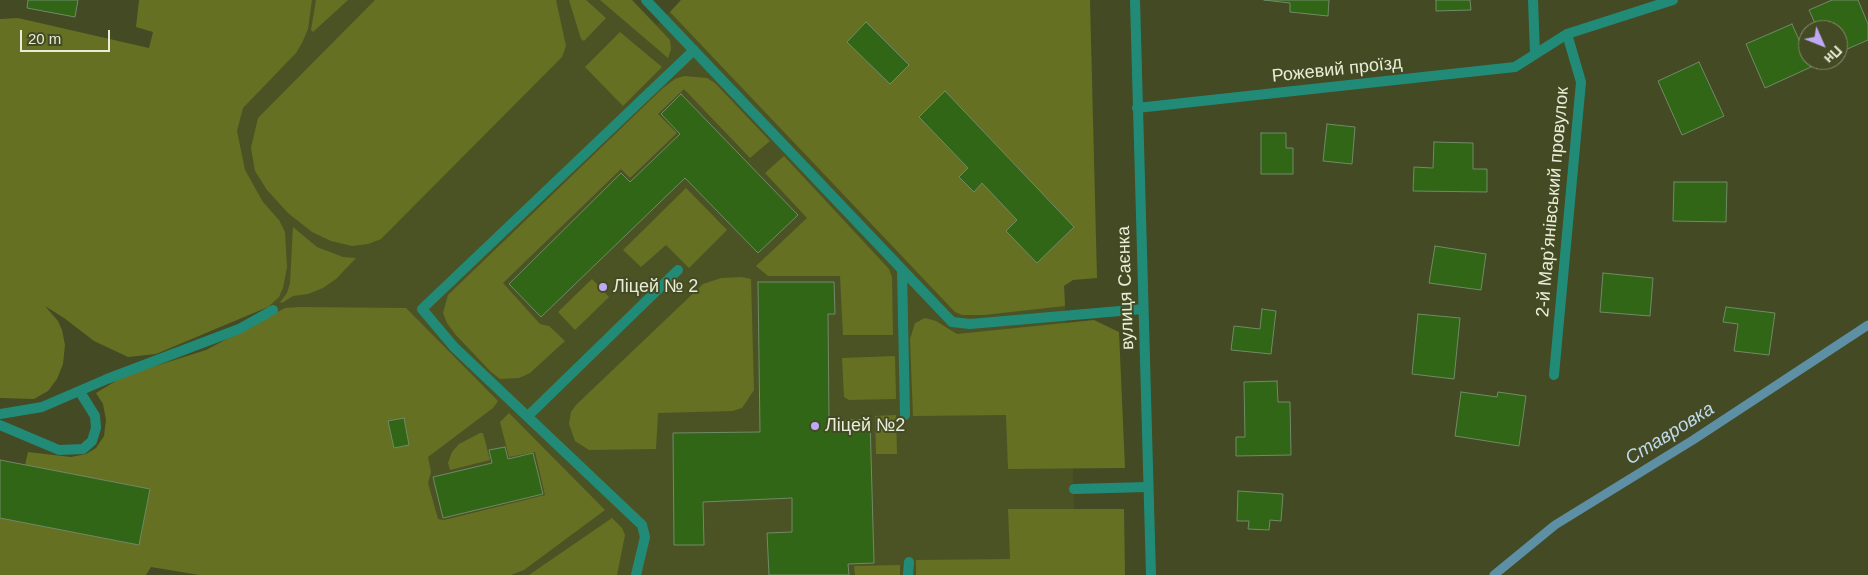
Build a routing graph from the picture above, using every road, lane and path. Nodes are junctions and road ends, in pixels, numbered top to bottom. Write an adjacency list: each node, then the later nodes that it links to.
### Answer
1 (646, 0): 6 (street)
2 (1135, 0): 8 (street, вулиця Саєнка)
3 (1533, 0): 7 (street)
4 (1673, 0): 5 (street, Рожевий проїзд)
5 (1567, 34): 7 (street, Рожевий проїзд); 13 (street, 2-й Марʼянівський провулок)
6 (694, 50): 10 (street); 17 (street)
7 (1535, 53): 8 (street, Рожевий проїзд)
8 (1137, 108): 11 (street, вулиця Саєнка)
9 (678, 270): 17 (street)
10 (902, 270): 11 (street); 16 (street)
11 (1143, 309): 19 (street, вулиця Саєнка)
12 (273, 310): 14 (street)
13 (1554, 375)
14 (80, 392): 15 (street); 18 (street)
15 (0, 414)
16 (904, 415)
17 (528, 416): 22 (street)
18 (0, 425)
19 (1147, 487): 20 (street); 24 (street, вулиця Саєнка)
20 (1074, 489)
21 (909, 562): 23 (street)
22 (636, 575)
23 (908, 575)
24 (1151, 575)

